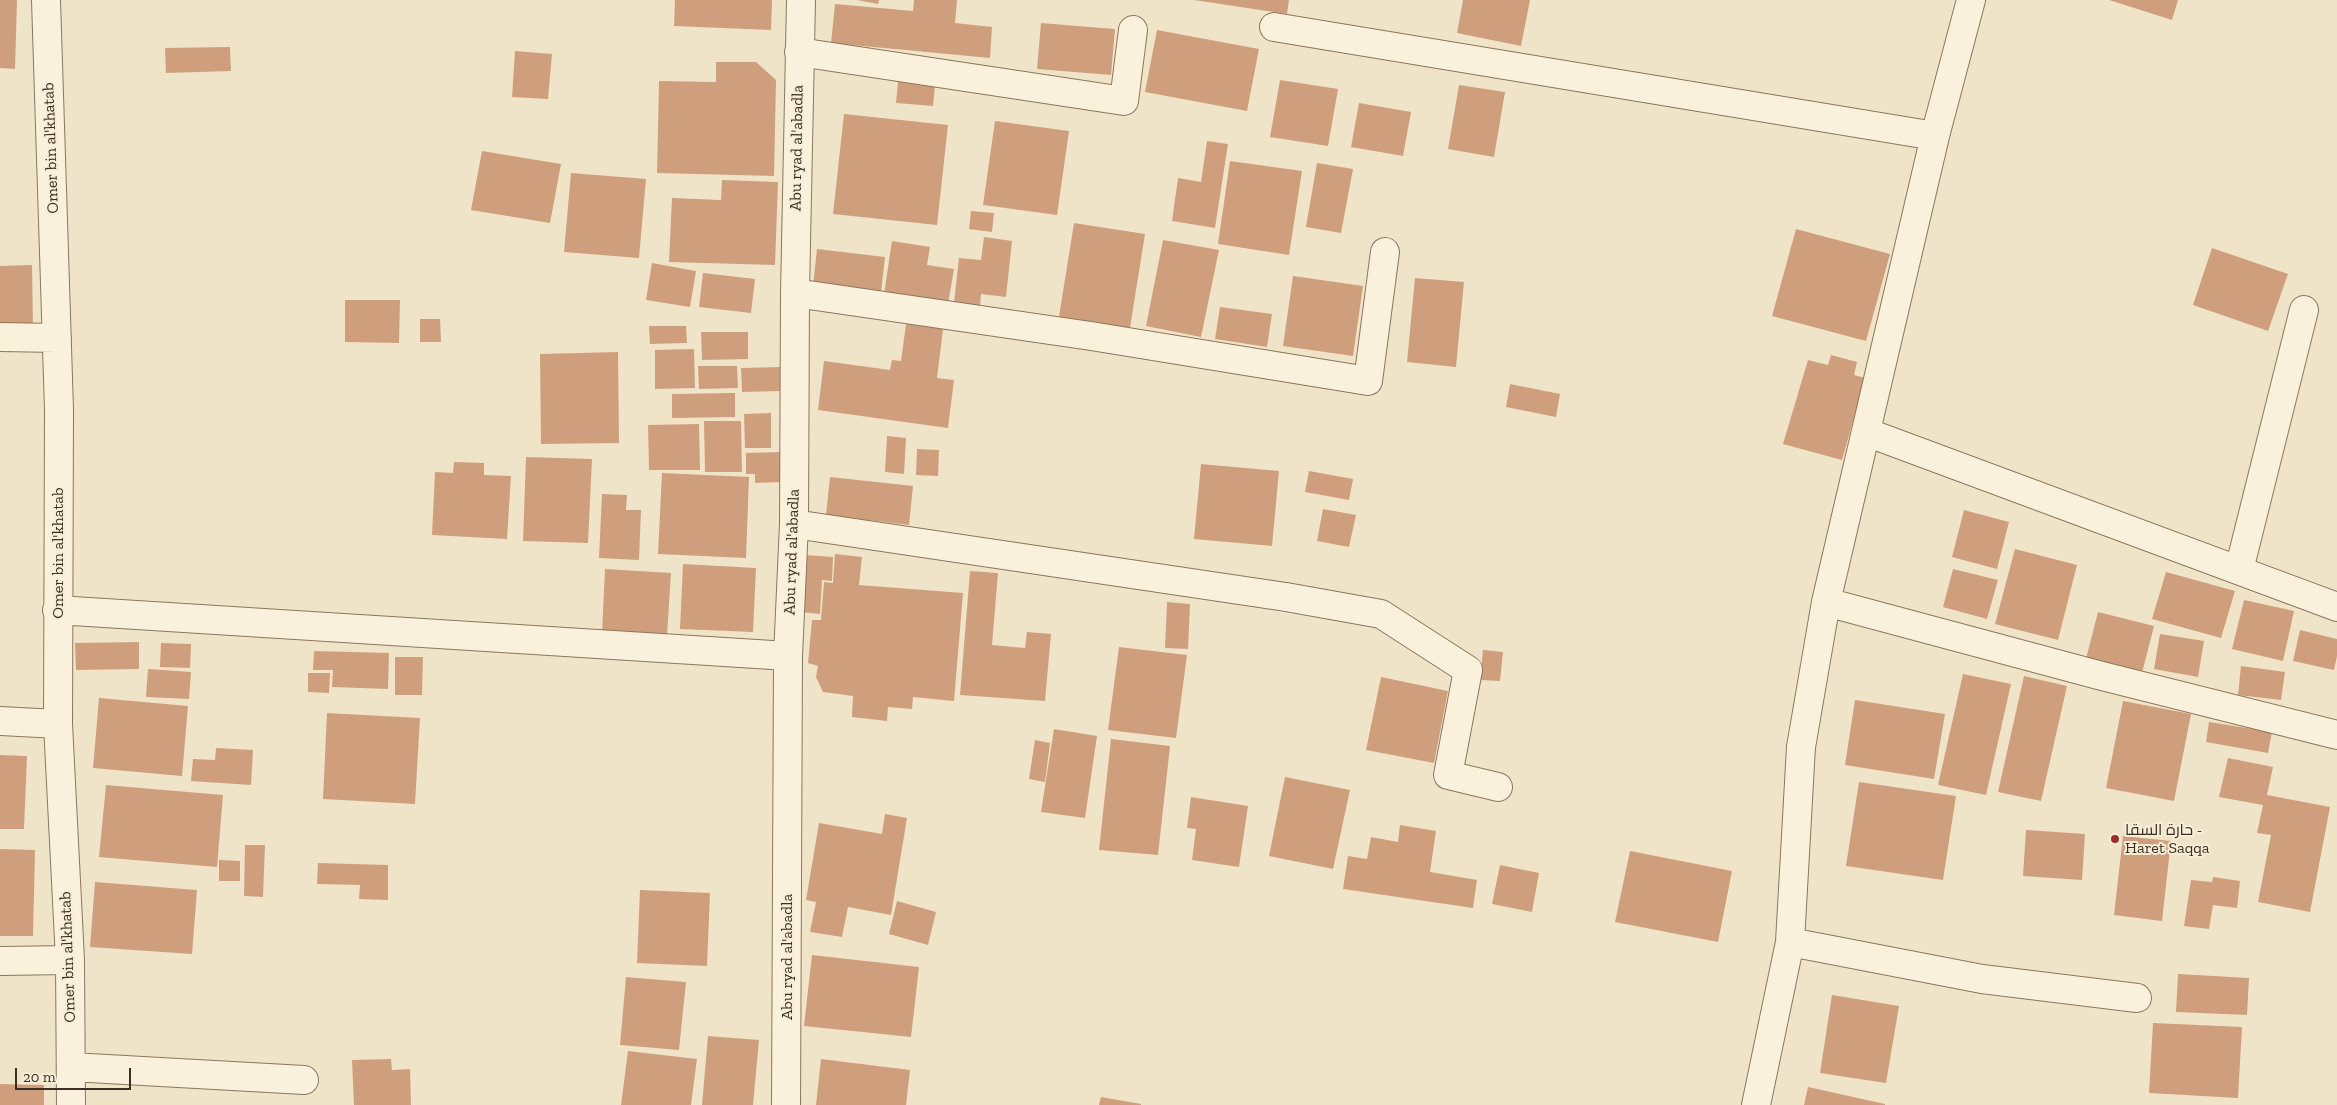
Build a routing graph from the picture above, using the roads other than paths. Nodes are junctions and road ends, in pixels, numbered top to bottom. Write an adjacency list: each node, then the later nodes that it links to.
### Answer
1 (46, 0): 12 (street, Omer bin al'khatab)
2 (801, 0): 6 (street, Abu ryad al'abadla)
3 (1971, 0): 7 (street)
4 (1274, 28): 7 (street)
5 (1133, 30): 6 (street)
6 (799, 52): 9 (street, Abu ryad al'abadla)
7 (1935, 136): 13 (street)
8 (1385, 252): 9 (street)
9 (795, 293): 14 (street, Abu ryad al'abadla)
10 (2304, 310): 15 (street)
11 (0, 337): 12 (street)
12 (57, 338): 18 (street, Omer bin al'khatab)
13 (1866, 432): 15 (street); 16 (street)
14 (794, 524): 19 (street, Abu ryad al'abadla); 23 (street)
15 (2239, 570): 17 (street)
16 (1826, 602): 22 (street); 24 (street)
17 (2337, 607)
18 (57, 610): 19 (street); 21 (street, Omer bin al'khatab)
19 (788, 656): 31 (street, Abu ryad al'abadla)
20 (0, 721): 21 (street)
21 (58, 724): 25 (street, Omer bin al'khatab)
22 (2337, 735)
23 (1498, 787)
24 (1790, 942): 27 (street); 32 (street)
25 (70, 960): 26 (street); 28 (street, Omer bin al'khatab)
26 (0, 961)
27 (2137, 998)
28 (71, 1067): 29 (street); 30 (street, Omer bin al'khatab)
29 (304, 1080)
30 (71, 1105)
31 (786, 1105)
32 (1756, 1105)

